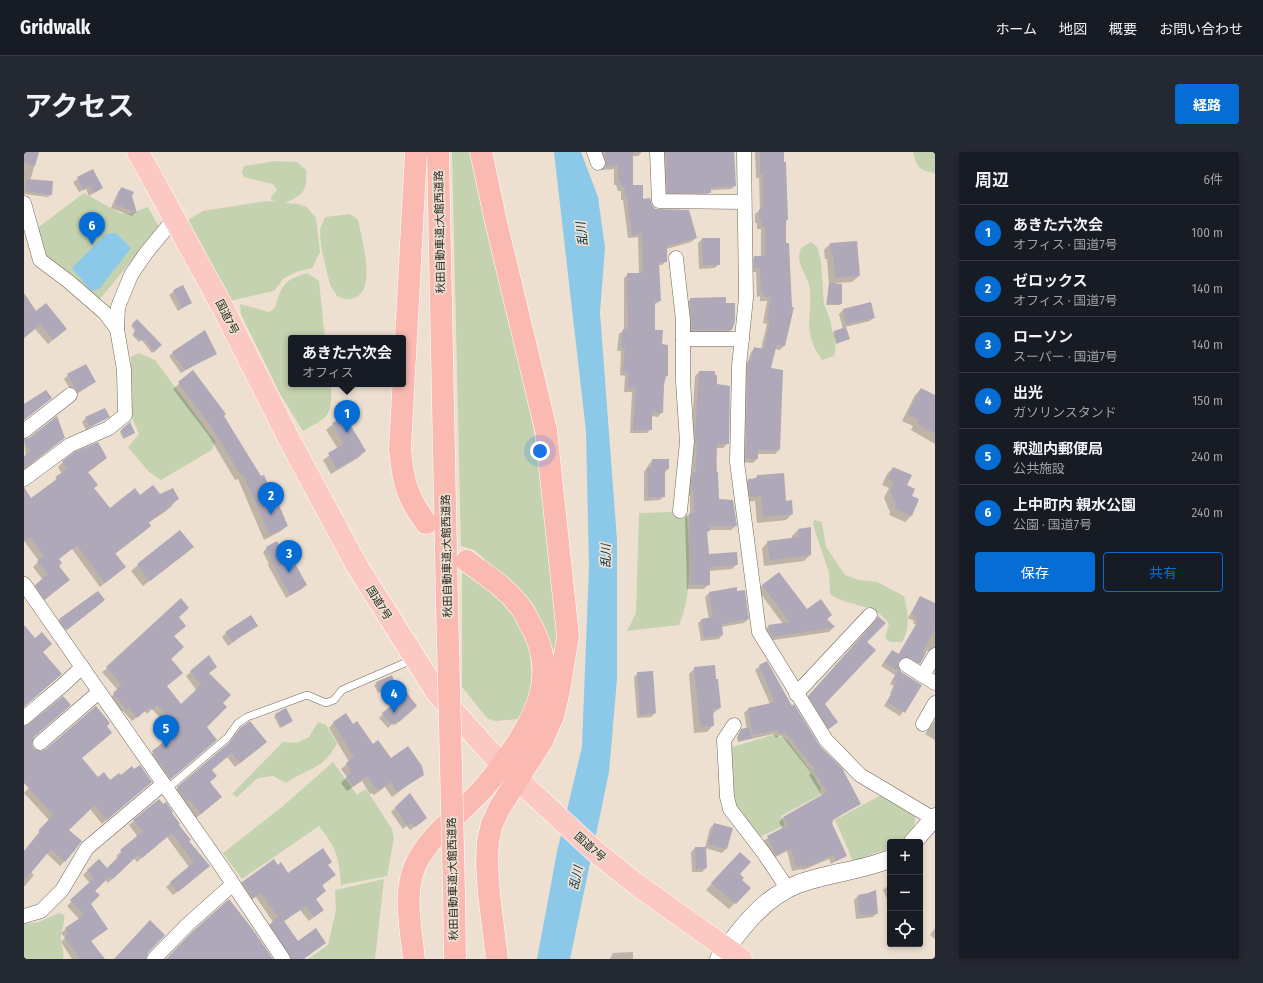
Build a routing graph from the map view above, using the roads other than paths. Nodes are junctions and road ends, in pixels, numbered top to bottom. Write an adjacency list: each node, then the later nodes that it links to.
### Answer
1 (138, 152): 9 (highway, 国道7号)
2 (416, 152): 12 (highway)
3 (438, 152): 48 (highway, 秋田自動車道;大館西道路, bridge)
4 (482, 152): 36 (highway)
5 (657, 152): 7 (street)
6 (744, 152): 7 (street)
7 (744, 202): 14 (street)
8 (24, 203): 11 (street)
9 (174, 219): 11 (street); 25 (highway, 国道7号)
10 (676, 258): 13 (street)
11 (117, 329): 18 (street)
12 (406, 338)
13 (683, 339): 14 (street); 19 (street)
14 (742, 340): 30 (street)
15 (403, 387): 20 (highway)
16 (70, 395): 17 (street)
17 (24, 431)
18 (24, 479)
19 (680, 511)
20 (426, 523)
21 (467, 561): 36 (highway)
22 (24, 584): 27 (street)
23 (870, 615): 30 (street)
24 (935, 655): 28 (street)
25 (415, 659): 36 (highway, 国道7号); 37 (lane)
26 (906, 665): 28 (street)
27 (82, 667): 29 (street); 32 (street)
28 (929, 679)
29 (99, 692): 35 (street); 37 (street)
30 (796, 694): 38 (street)
31 (935, 703): 33 (street)
32 (24, 718)
33 (923, 724)
34 (734, 725): 42 (street)
35 (40, 743)
36 (510, 772): 44 (highway, 国道7号); 47 (highway); 49 (highway)
37 (165, 787): 41 (street); 43 (street)
38 (934, 818): 39 (street)
39 (916, 839)
40 (887, 860): 42 (street)
41 (233, 884): 45 (street); 46 (street)
42 (788, 889): 44 (street)
43 (24, 916)
44 (729, 956)
45 (154, 959)
46 (283, 959)
47 (414, 959)
48 (455, 959)
49 (497, 959)

